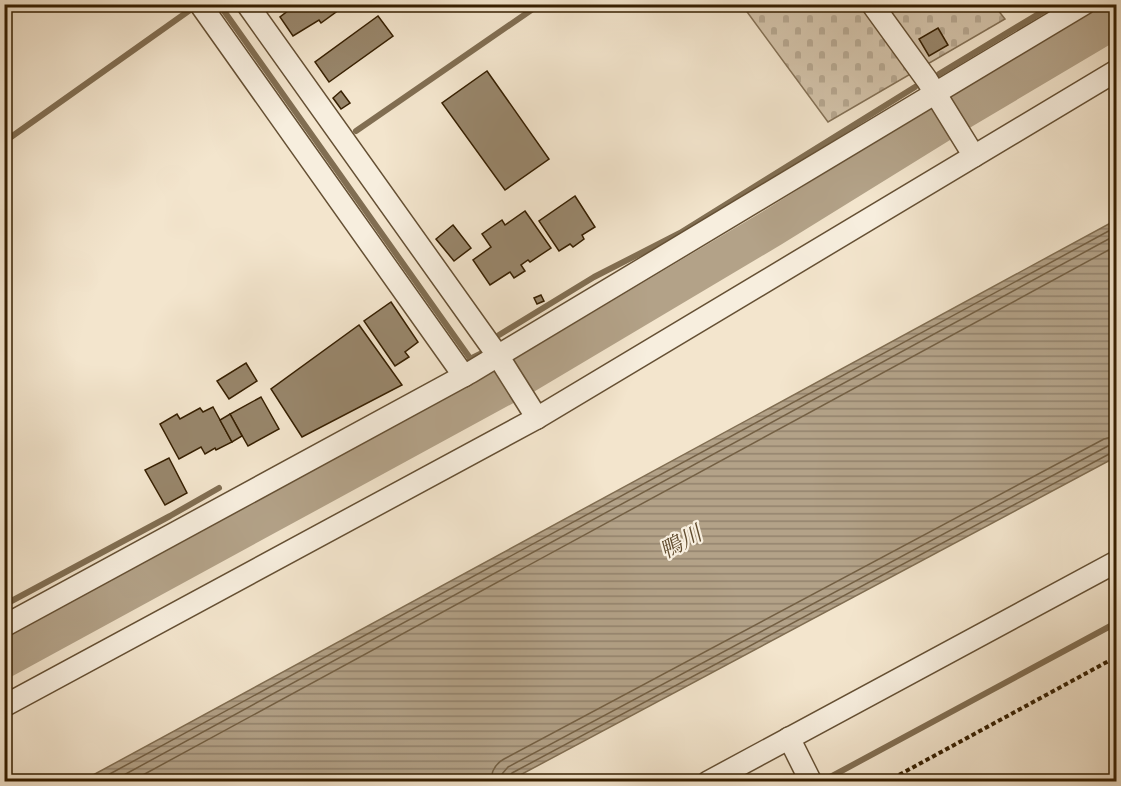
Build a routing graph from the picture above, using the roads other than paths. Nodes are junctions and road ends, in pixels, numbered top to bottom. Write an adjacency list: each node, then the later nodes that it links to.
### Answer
1 (200, 4): 8 (street)
2 (247, 4): 8 (street)
3 (872, 4): 6 (street)
4 (1084, 4): 6 (street)
5 (1116, 71): 7 (street)
6 (938, 97): 7 (street); 8 (street)
7 (970, 149): 9 (street)
8 (485, 368): 9 (street); 11 (street)
9 (537, 418): 12 (street)
10 (1116, 562): 13 (street)
11 (4, 626)
12 (4, 706)
13 (792, 745): 14 (street); 15 (street)
14 (708, 782)
15 (811, 782)

